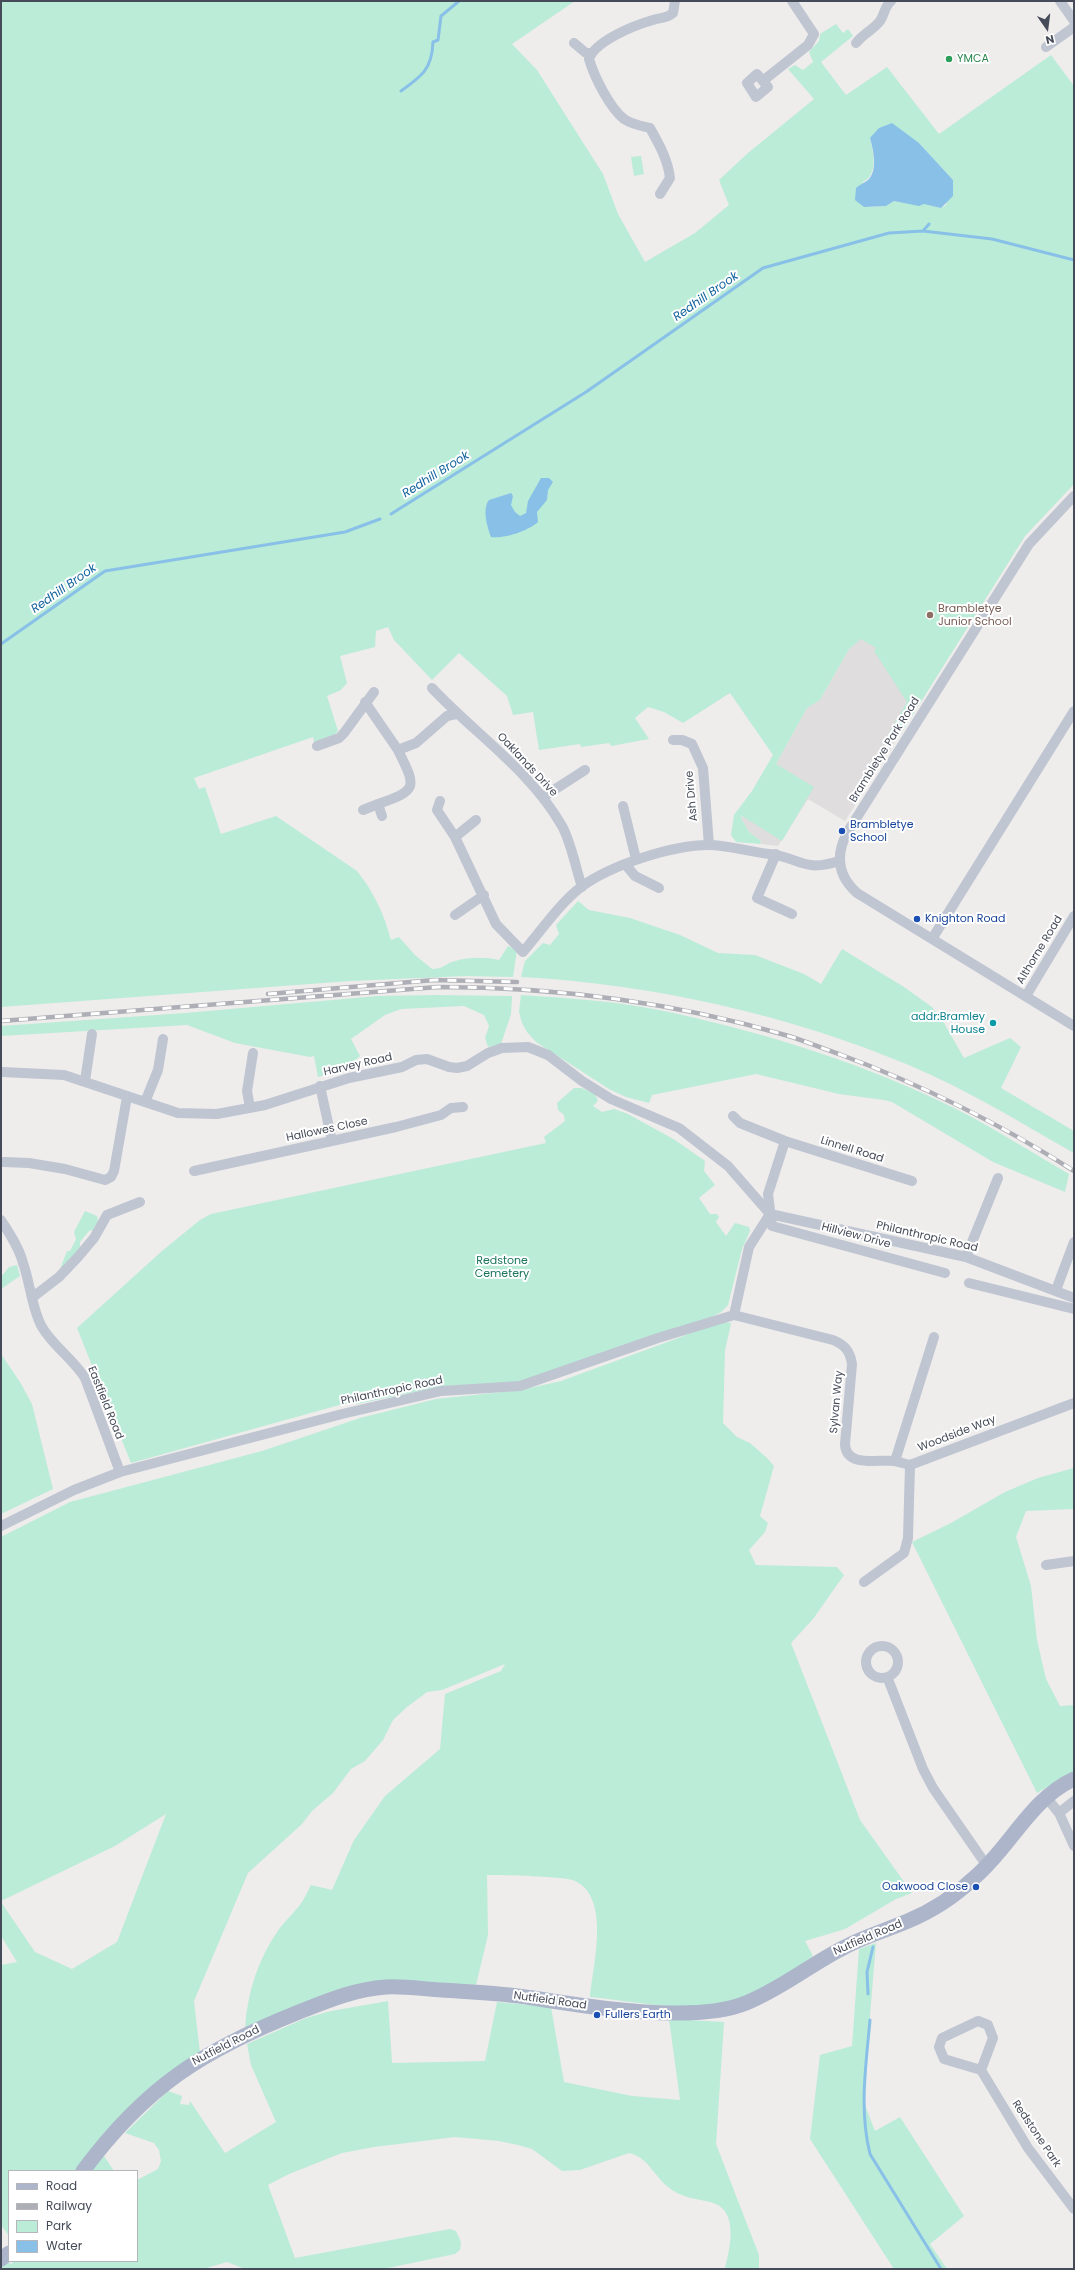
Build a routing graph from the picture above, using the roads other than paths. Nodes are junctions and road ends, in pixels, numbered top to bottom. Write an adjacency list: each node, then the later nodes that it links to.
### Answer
1 (675, 1): 10 (street)
2 (792, 1): 11 (street)
3 (891, 1): 8 (street)
4 (1060, 1): 5 (street)
5 (1074, 20)
6 (1072, 32): 9 (street)
7 (574, 43): 10 (street)
8 (856, 43)
9 (1046, 47)
10 (591, 53): 12 (street)
11 (764, 80)
12 (660, 194)
13 (1074, 496): 34 (street, Brambletye Park Road)
14 (432, 688): 18 (street, Oaklands Drive)
15 (374, 692): 16 (street)
16 (365, 702): 20 (street); 21 (street)
17 (1074, 711): 42 (street)
18 (456, 714): 21 (street); 23 (street, Oaklands Drive)
19 (673, 740): 31 (street, Ash Drive)
20 (317, 746)
21 (398, 750): 25 (street)
22 (585, 770): 23 (street)
23 (543, 797): 36 (street, Oaklands Drive)
24 (440, 801): 30 (street)
25 (378, 804): 27 (street); 28 (street)
26 (622, 806): 33 (street)
27 (363, 810)
28 (382, 816)
29 (476, 820): 30 (street)
30 (455, 838): 38 (street)
31 (709, 845): 32 (street); 33 (street)
32 (776, 854): 34 (street); 39 (street)
33 (636, 858): 35 (street)
34 (839, 861): 42 (street)
35 (625, 864): 36 (street); 37 (street)
36 (582, 887): 38 (street)
37 (659, 888)
38 (484, 895): 40 (street)
39 (792, 914)
40 (455, 915)
41 (1074, 916): 43 (street, Althorne Road)
42 (932, 939): 43 (street)
43 (1026, 996): 44 (street)
44 (1074, 1026)
45 (92, 1034): 49 (street)
46 (163, 1039): 52 (street)
47 (253, 1052): 54 (street)
48 (2, 1072): 49 (street, Harvey Road)
49 (85, 1081): 51 (street, Harvey Road)
50 (320, 1086): 54 (street, Harvey Road); 56 (street); 63 (street, Harvey Road)
51 (126, 1097): 52 (street, Harvey Road); 58 (street)
52 (145, 1102): 54 (street, Harvey Road)
53 (463, 1107): 56 (street, Hallowes Close)
54 (250, 1108)
55 (733, 1116): 57 (street, Linnell Road)
56 (332, 1141): 59 (street, Hallowes Close)
57 (785, 1141): 61 (street, Linnell Road); 63 (street)
58 (4, 1162)
59 (194, 1171)
60 (998, 1178): 66 (street)
61 (912, 1181)
62 (140, 1202): 70 (street)
63 (770, 1214): 66 (street, Philanthropic Road); 67 (street, Hillview Drive); 73 (street)
64 (1, 1220): 70 (street, Eastfield Road)
65 (1074, 1242): 69 (street)
66 (966, 1257): 69 (street, Philanthropic Road)
67 (945, 1273)
68 (969, 1283): 72 (street)
69 (1056, 1290): 71 (street, Philanthropic Road)
70 (33, 1297): 78 (street, Eastfield Road)
71 (1074, 1298)
72 (1074, 1309)
73 (734, 1315): 76 (street, Sylvan Way); 78 (street, Philanthropic Road)
74 (934, 1337): 76 (street)
75 (1074, 1403): 77 (street, Woodside Way)
76 (895, 1461): 77 (street, Sylvan Way)
77 (910, 1465): 82 (street, Woodside Way)
78 (120, 1472): 79 (street, Philanthropic Road)
79 (1, 1526)
80 (1074, 1561): 81 (street)
81 (1046, 1565)
82 (864, 1582)
83 (888, 1679): 89 (street)
84 (1074, 1779): 85 (main road, Nutfield Road)
85 (1046, 1797): 87 (street); 89 (main road, Nutfield Road)
86 (1074, 1801): 87 (street)
87 (1059, 1813): 88 (street)
88 (1074, 1846)
89 (987, 1866): 91 (main road, Nutfield Road)
90 (981, 2070): 90 (street); 92 (street, Redstone Park)
91 (84, 2170)
92 (1074, 2209)

